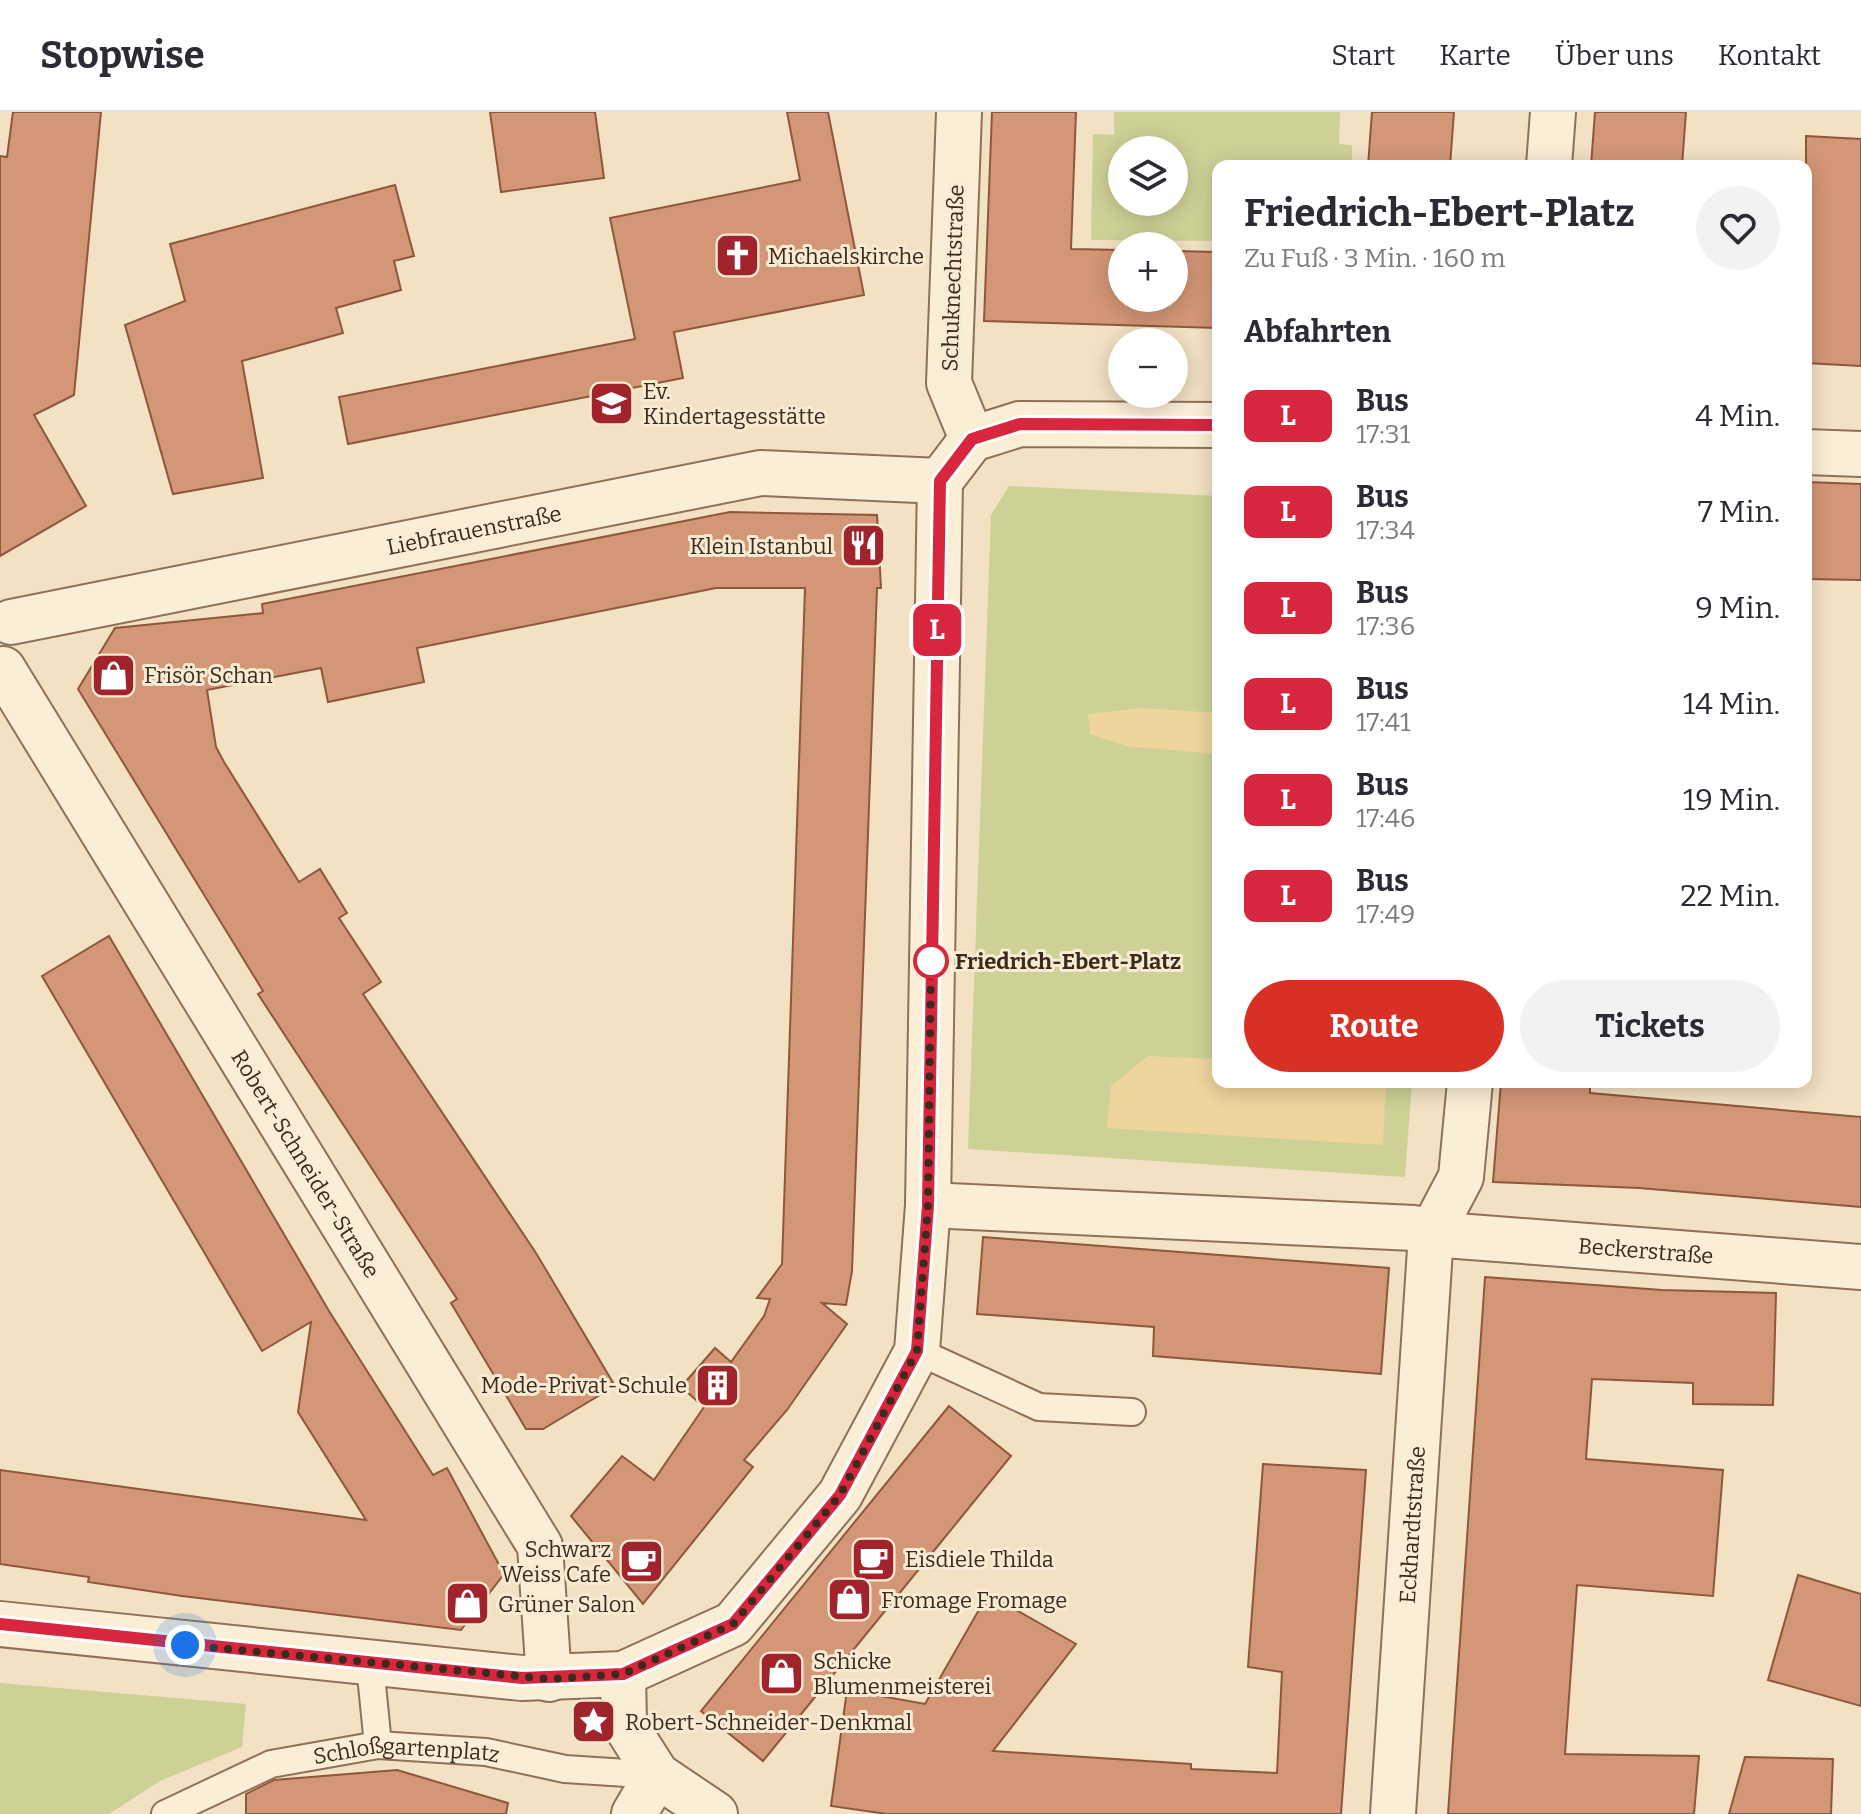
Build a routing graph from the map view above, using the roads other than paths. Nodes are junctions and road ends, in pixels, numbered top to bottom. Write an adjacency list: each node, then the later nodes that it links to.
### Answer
1 (959, 112): 5 (street, Schuknechtstraße)
2 (1553, 112): 3 (street)
3 (1549, 160)
4 (1212, 425): 5 (street)
5 (972, 439): 8 (street)
6 (1812, 452): 7 (street)
7 (1861, 454)
8 (940, 481): 9 (street, Liebfrauenstraße); 12 (street)
9 (6, 608): 10 (street)
10 (1, 670): 20 (street, Robert-Schneider-Straße)
11 (1469, 1088): 13 (street)
12 (928, 1205): 13 (street); 15 (street)
13 (1431, 1234): 14 (street, Beckerstraße); 26 (street, Eckhardtstraße)
14 (1861, 1267)
15 (917, 1351): 16 (lane); 19 (street)
16 (1132, 1412)
17 (0, 1624): 18 (street)
18 (370, 1665): 20 (street); 21 (lane)
19 (623, 1674): 20 (street); 22 (street)
20 (549, 1679)
21 (378, 1745): 22 (lane, Schloßgartenplatz); 23 (lane, Schloßgartenplatz)
22 (657, 1775): 24 (street); 25 (street)
23 (165, 1814)
24 (634, 1814)
25 (715, 1814)
26 (1393, 1814)

